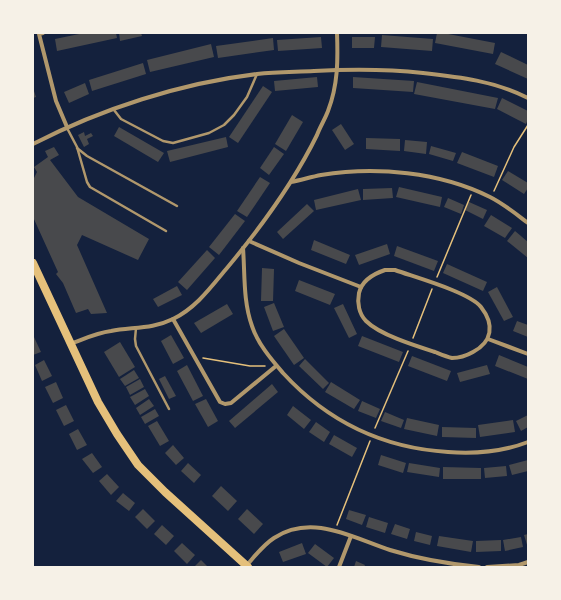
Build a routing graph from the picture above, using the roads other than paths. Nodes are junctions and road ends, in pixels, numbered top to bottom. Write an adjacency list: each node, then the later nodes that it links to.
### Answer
1 (43, 33): 7 (street)
2 (337, 33): 3 (street)
3 (338, 70): 4 (street); 5 (street); 10 (street)
4 (258, 74): 6 (street); 6 (lane)
5 (528, 98)
6 (114, 110): 7 (street)
7 (67, 127): 8 (street); 9 (lane)
8 (33, 144)
9 (77, 148): 11 (lane); 13 (lane)
10 (291, 182): 12 (street); 14 (street)
11 (177, 206)
12 (528, 223)
13 (166, 231)
14 (249, 241): 15 (street); 17 (street)
15 (244, 248): 18 (street); 23 (street)
16 (33, 263): 21 (main road)
17 (360, 287): 20 (street); 20 (street)
18 (173, 319): 19 (street); 23 (street)
19 (136, 328): 21 (street); 24 (lane)
20 (488, 339): 22 (street)
21 (70, 344): 28 (main road)
22 (528, 354)
23 (276, 366): 25 (street)
24 (169, 409)
25 (528, 442)
26 (351, 536): 28 (street); 29 (street); 30 (street)
27 (528, 562): 31 (street)
28 (247, 566)
29 (339, 567)
30 (479, 567)
31 (486, 567)

